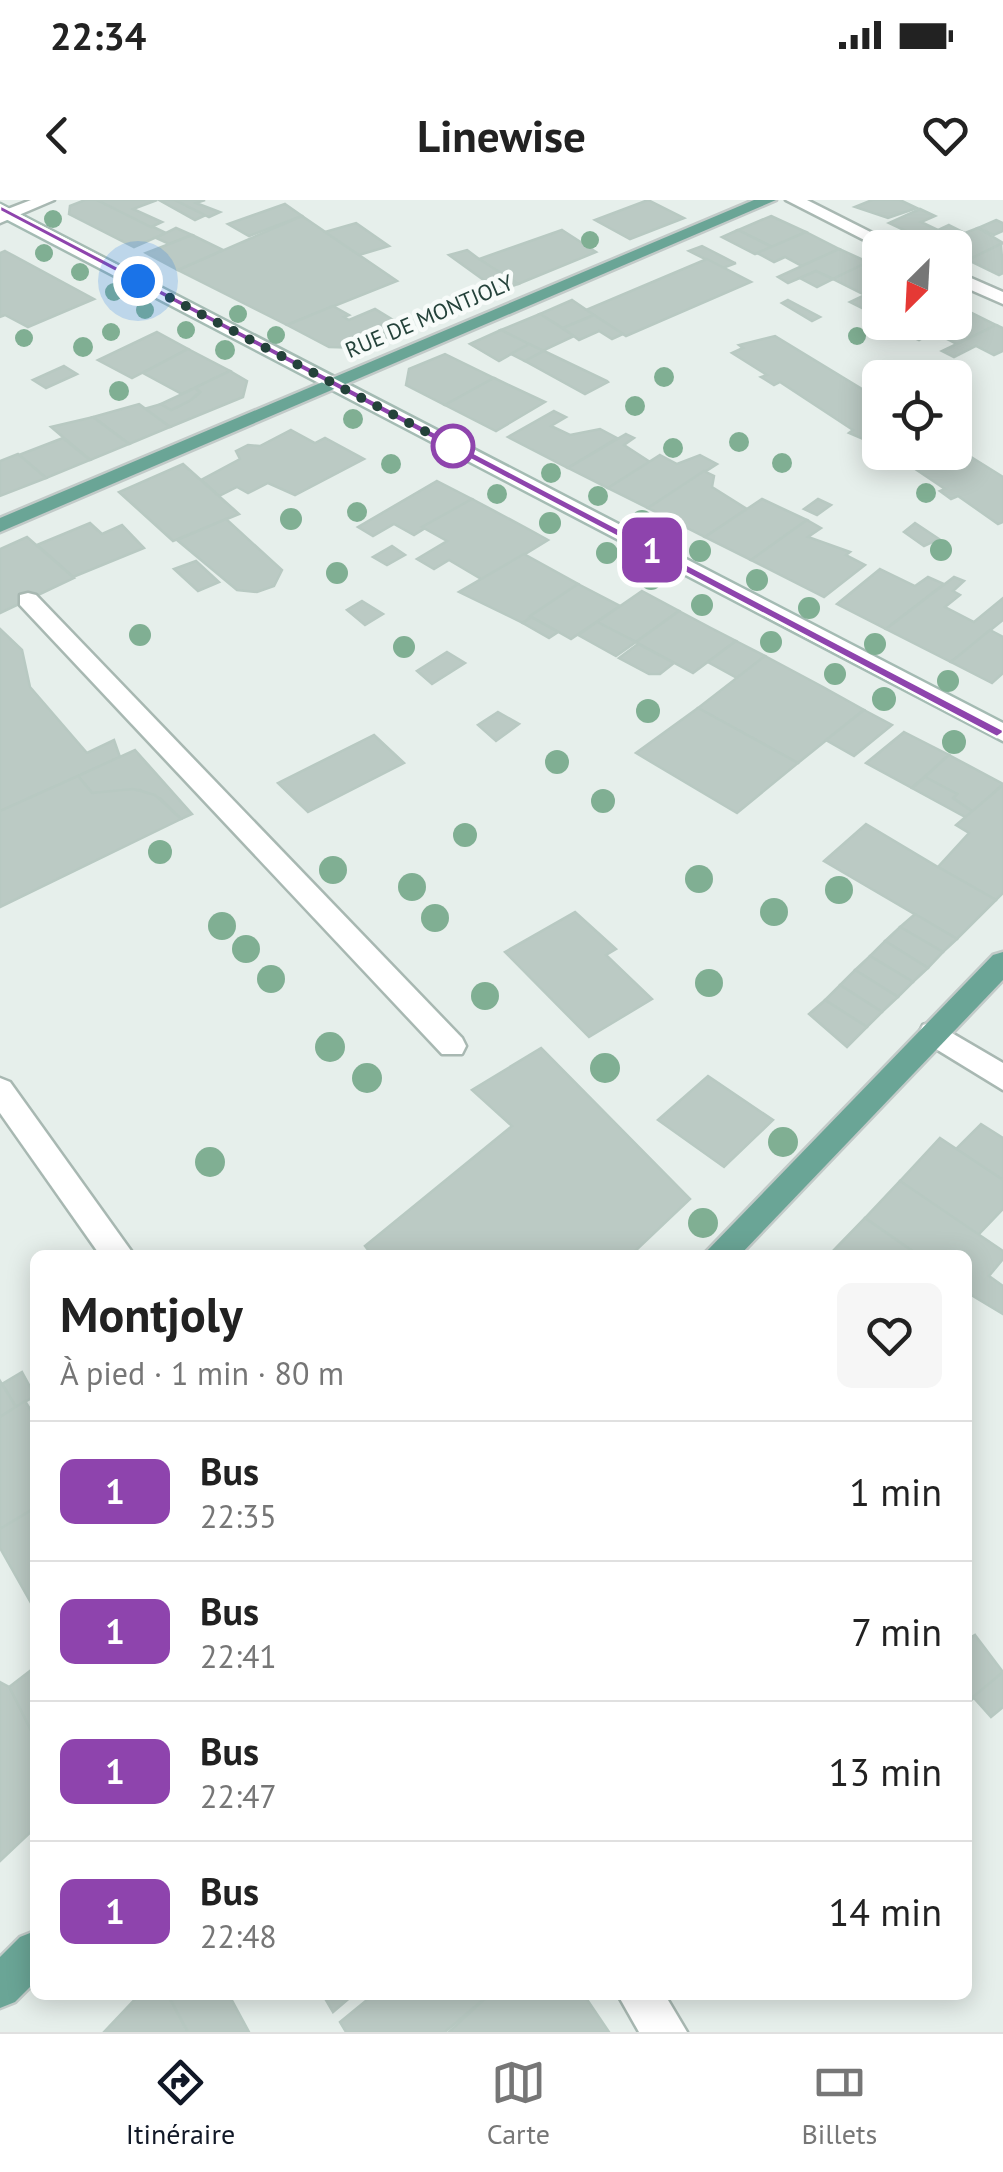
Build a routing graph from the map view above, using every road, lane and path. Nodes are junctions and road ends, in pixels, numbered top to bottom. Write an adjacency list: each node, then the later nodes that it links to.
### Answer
1 (46, 200): 4 (street)
2 (768, 200): 8 (main road, RUE DE MONTJOLY)
3 (794, 200): 5 (street)
4 (3, 214): 8 (street)
5 (862, 233)
6 (972, 284): 7 (street)
7 (1003, 299)
8 (333, 383): 9 (main road, RUE DE MONTJOLY); 11 (street)
9 (0, 526)
10 (28, 600): 14 (street)
11 (1003, 734)
12 (1003, 962): 13 (main road)
13 (933, 1033): 15 (street); 18 (main road)
14 (452, 1046)
15 (1003, 1078)
16 (0, 1090): 17 (street)
17 (114, 1250)
18 (724, 1250)
19 (30, 1957): 20 (main road)
20 (0, 1988)
21 (643, 2000): 22 (street)
22 (665, 2032)

